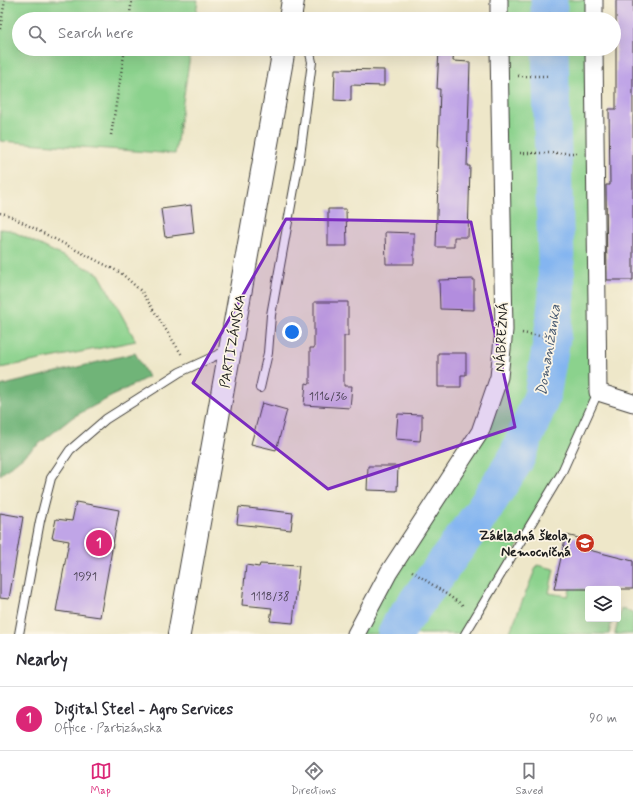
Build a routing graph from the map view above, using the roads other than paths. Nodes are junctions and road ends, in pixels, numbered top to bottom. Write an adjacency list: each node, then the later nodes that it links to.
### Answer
1 (498, 0): 2 (street)
2 (499, 12)
3 (283, 56): 7 (main road, PARTIZÁNSKA)
4 (311, 56): 8 (lane)
5 (499, 56): 13 (street, NÁBREŽNÁ)
6 (594, 56): 9 (street)
7 (230, 349): 11 (lane); 12 (main road, PARTIZÁNSKA)
8 (260, 388)
9 (598, 392): 10 (street); 14 (lane)
10 (633, 403)
11 (19, 634)
12 (180, 634)
13 (356, 634)
14 (465, 634)

